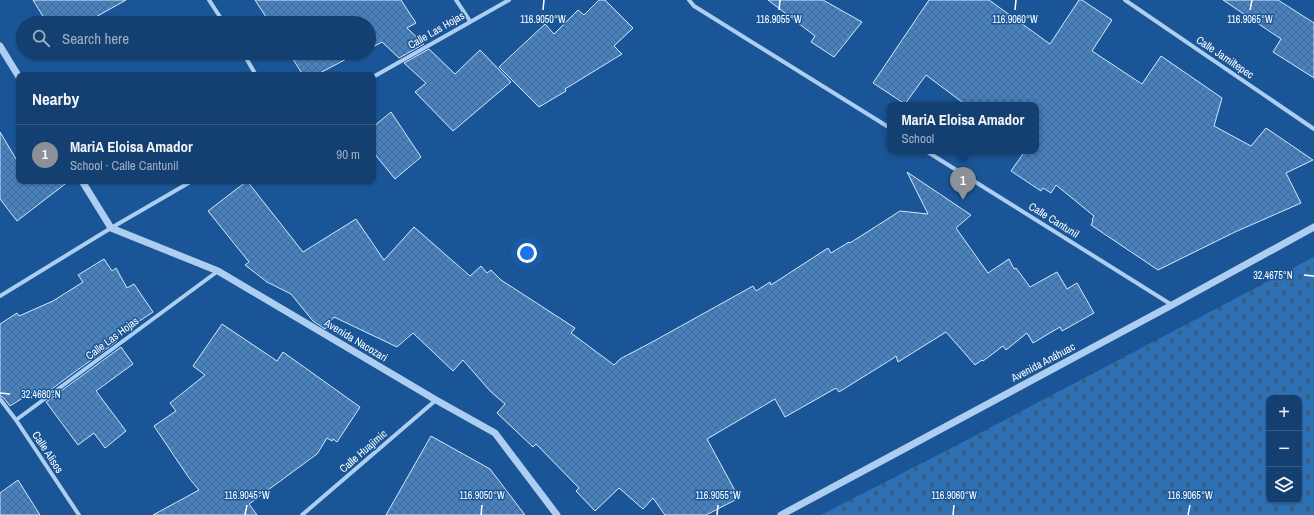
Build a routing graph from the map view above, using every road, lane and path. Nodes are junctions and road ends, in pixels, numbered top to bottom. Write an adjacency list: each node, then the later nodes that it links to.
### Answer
1 (210, 0): 6 (street)
2 (456, 0): 7 (street)
3 (509, 0): 7 (street, Calle Las Hojas)
4 (689, 0): 13 (street)
5 (1125, 0): 14 (street, Calle Jamiltepec)
6 (220, 16)
7 (470, 21): 12 (street, Calle Las Hojas)
8 (0, 46): 10 (street)
9 (247, 60): 11 (street)
10 (16, 72)
11 (254, 72)
12 (376, 75)
13 (887, 126)
14 (1314, 129)
15 (931, 154): 22 (street, Calle Cantunil)
16 (84, 184): 19 (street)
17 (187, 184): 19 (street)
18 (1314, 227): 22 (street, Avenida Anáhuac)
19 (110, 228): 20 (street, Avenida Nacozari); 21 (street)
20 (218, 271): 24 (street, Avenida Nacozari); 25 (street, Calle Las Hojas)
21 (0, 296)
22 (1172, 305): 29 (street, Avenida Anáhuac)
23 (0, 399): 25 (street, Calle Alisos)
24 (436, 400): 27 (street, Calle Huajimic); 28 (street, Avenida Nacozari)
25 (16, 420): 26 (street, Calle Alisos)
26 (79, 515)
27 (302, 515)
28 (556, 515)
29 (781, 515)

